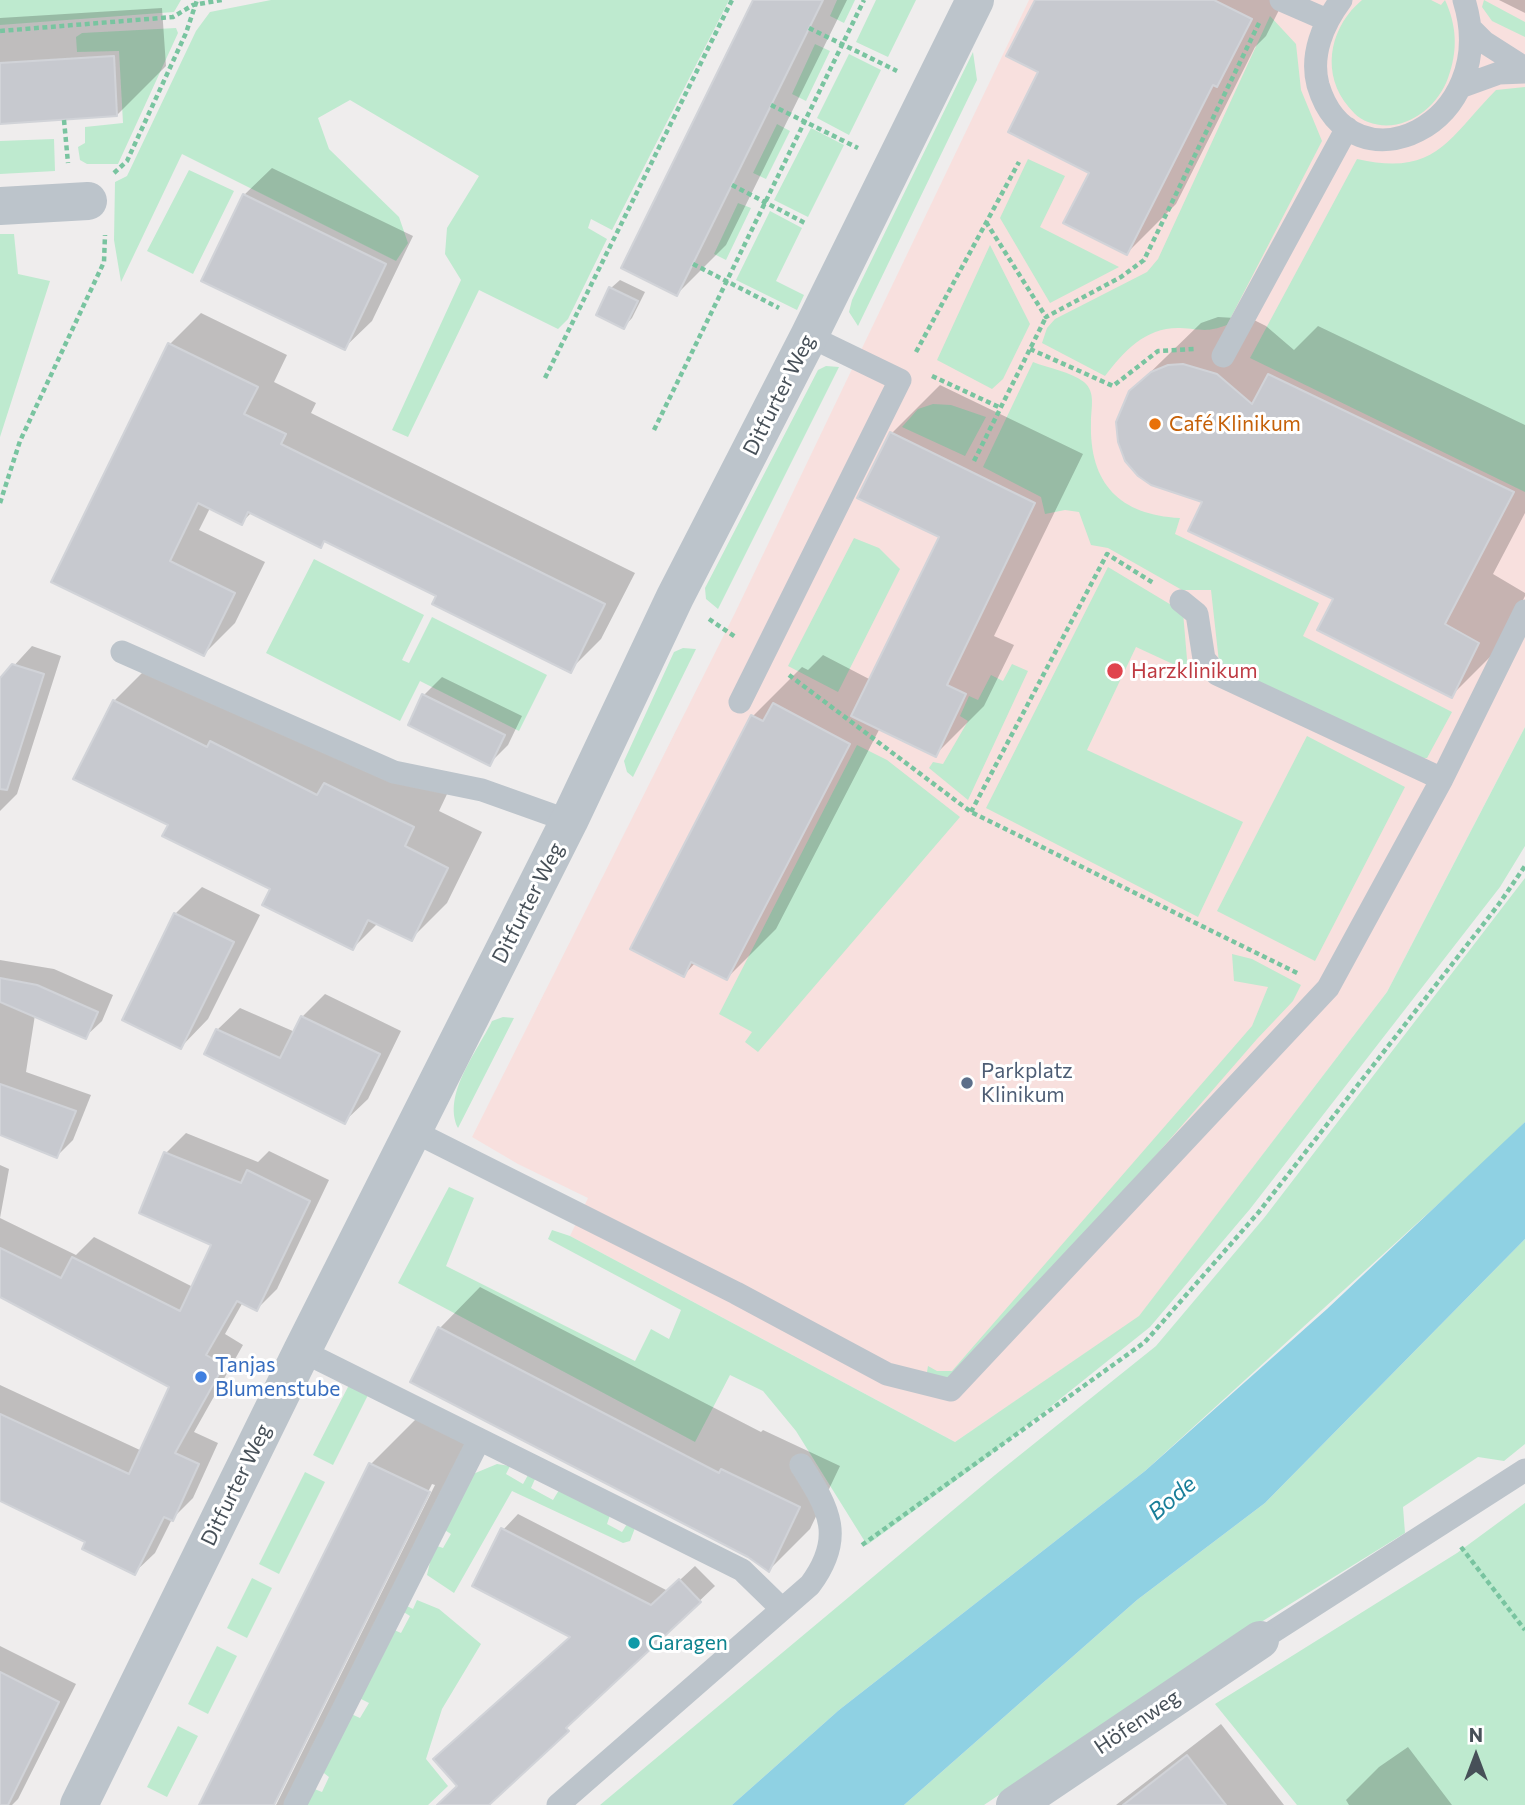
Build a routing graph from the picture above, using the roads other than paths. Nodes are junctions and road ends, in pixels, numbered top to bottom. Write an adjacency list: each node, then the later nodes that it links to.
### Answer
1 (975, 0): 12 (street, Ditfurter Weg)
2 (1341, 0): 5 (lane)
3 (1464, 0): 6 (lane)
4 (1273, 6): 5 (lane)
5 (1327, 20): 9 (lane)
6 (1471, 29): 7 (lane); 8 (lane)
7 (1525, 70): 8 (lane)
8 (1463, 86): 9 (lane)
9 (1347, 128): 13 (lane)
10 (97, 201): 11 (street)
11 (0, 206)
12 (812, 331): 17 (lane); 19 (street, Ditfurter Weg)
13 (1223, 356)
14 (1181, 601): 18 (lane)
15 (1525, 611): 18 (lane)
16 (122, 652): 19 (lane)
17 (740, 702)
18 (1442, 779): 20 (lane)
19 (569, 821): 20 (street, Ditfurter Weg)
20 (414, 1131): 21 (street, Ditfurter Weg)
21 (302, 1351): 22 (lane); 27 (street, Ditfurter Weg)
22 (479, 1440): 25 (lane); 28 (lane)
23 (801, 1465): 25 (lane)
24 (1525, 1470): 26 (lane)
25 (782, 1609): 29 (lane)
26 (1260, 1640): 30 (street, Höfenweg)
27 (79, 1805)
28 (295, 1805)
29 (558, 1805)
30 (1015, 1805)

